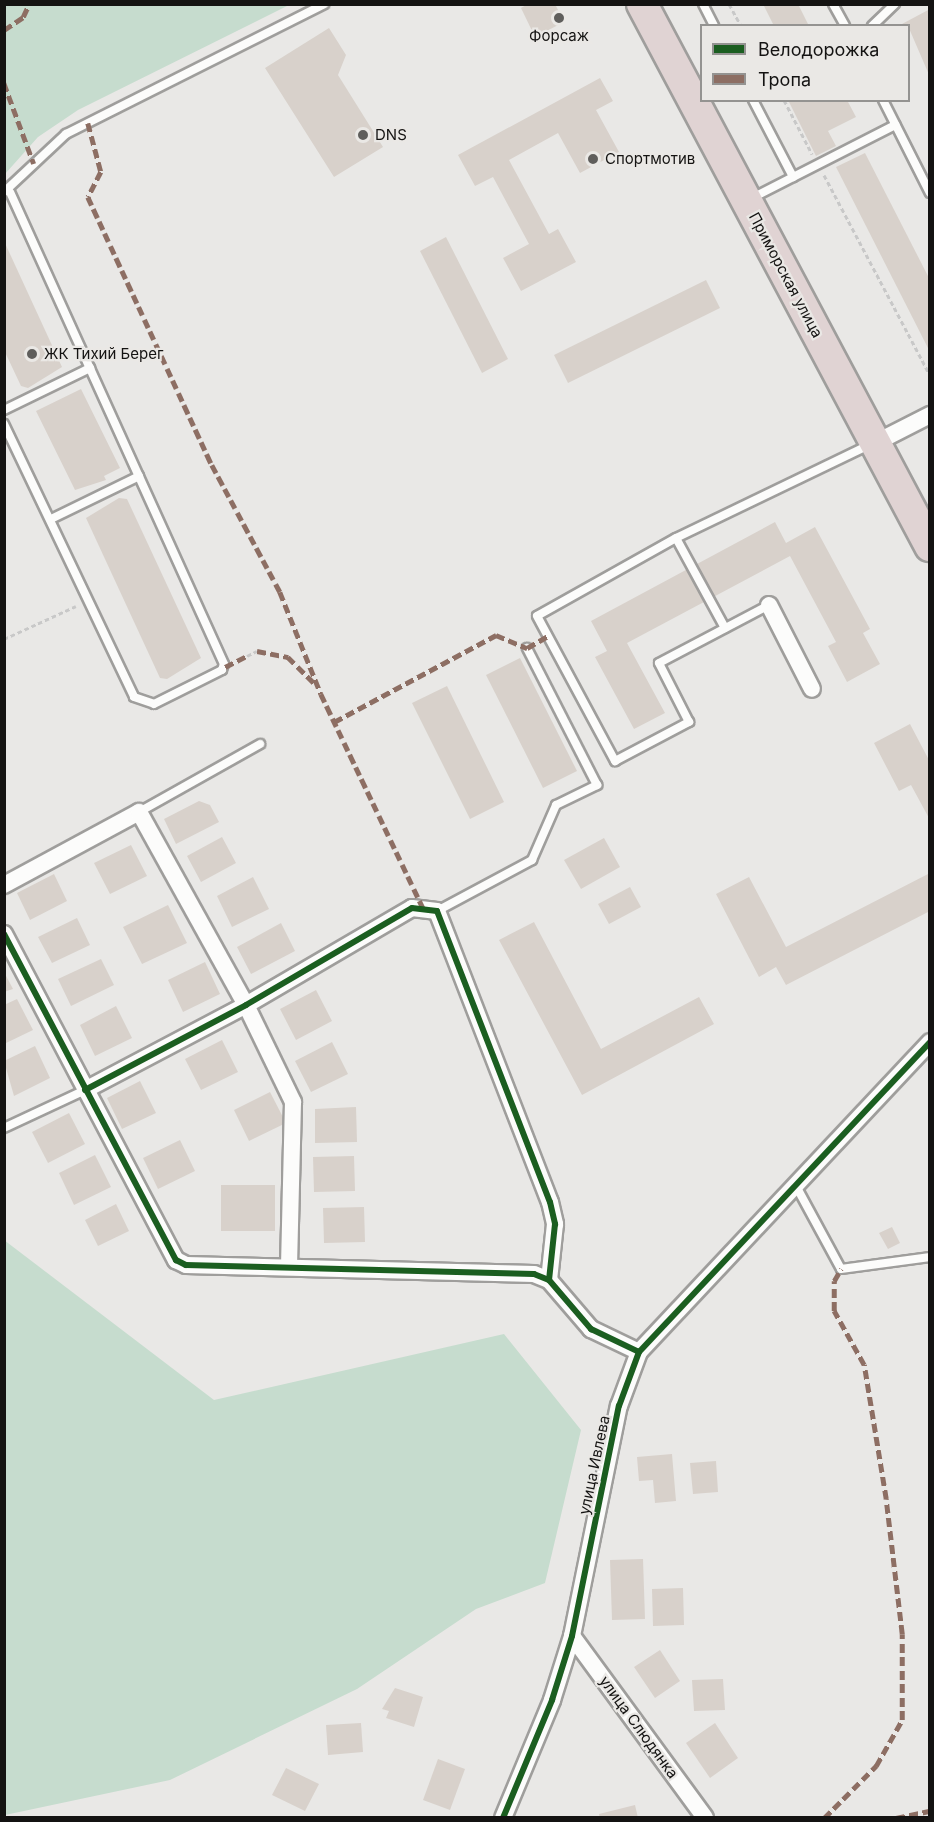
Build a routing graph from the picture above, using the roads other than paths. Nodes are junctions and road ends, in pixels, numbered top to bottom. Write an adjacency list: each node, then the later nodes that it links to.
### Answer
1 (324, 4): 13 (lane)
2 (642, 4): 15 (highway, Приморская улица)
3 (703, 4): 6 (lane)
4 (833, 4): 7 (lane)
5 (895, 4): 8 (lane)
6 (713, 24)
7 (844, 24)
8 (874, 24)
9 (754, 102): 12 (lane)
10 (884, 102): 11 (lane)
11 (895, 125): 12 (lane); 14 (lane)
12 (793, 177): 15 (lane)
13 (7, 192): 16 (lane)
14 (930, 193)
15 (746, 200): 20 (highway, Приморская улица)
16 (90, 368): 17 (lane); 21 (lane)
17 (4, 410)
18 (930, 414): 20 (street)
19 (4, 424): 22 (lane)
20 (875, 443): 23 (lane); 24 (highway, Приморская улица)
21 (139, 476): 22 (lane); 22 (lane)
22 (51, 519)
23 (676, 538): 26 (lane); 26 (lane)
24 (930, 546)
25 (769, 605): 26 (lane); 28 (street)
26 (725, 628)
27 (526, 648): 32 (lane)
28 (812, 689)
29 (260, 744): 30 (lane)
30 (139, 812): 31 (street); 34 (street)
31 (4, 885)
32 (437, 911): 34 (street); 41 (street)
33 (4, 934): 36 (street)
34 (246, 1005): 36 (street); 40 (street)
35 (930, 1042): 38 (street, улица Ивлева)
36 (85, 1090): 37 (lane); 40 (street)
37 (4, 1128)
38 (796, 1186): 39 (lane); 42 (street, улица Ивлева)
39 (930, 1257)
40 (289, 1267): 41 (street)
41 (549, 1280): 42 (street)
42 (639, 1353): 43 (street, улица Ивлева)
43 (572, 1636): 44 (street, улица Ивлева); 45 (street, улица Слюдянка)
44 (503, 1818)
45 (705, 1818)

